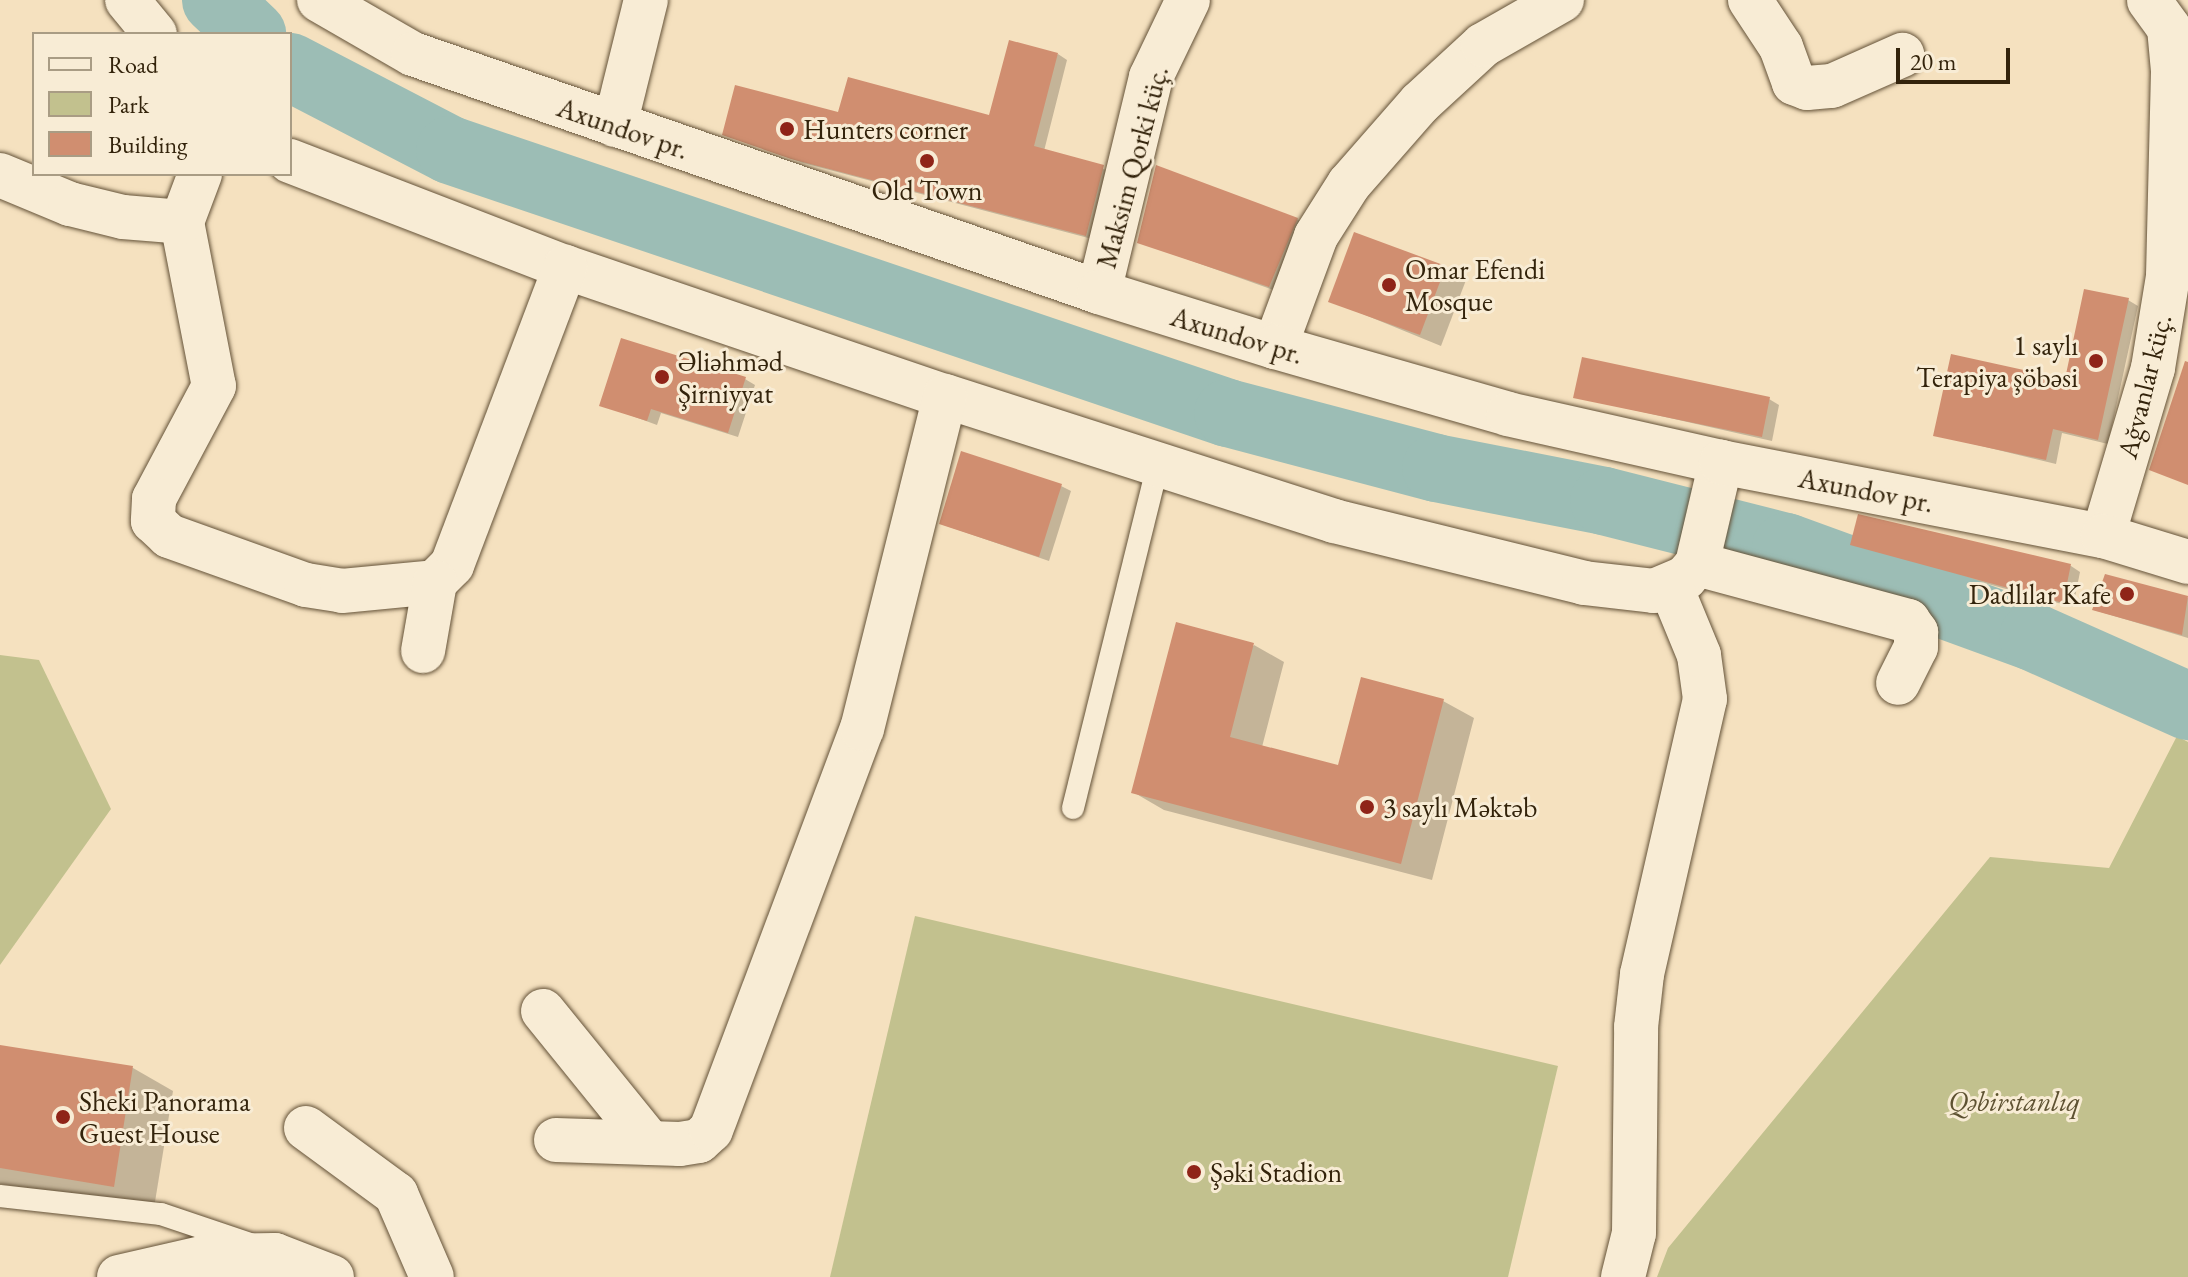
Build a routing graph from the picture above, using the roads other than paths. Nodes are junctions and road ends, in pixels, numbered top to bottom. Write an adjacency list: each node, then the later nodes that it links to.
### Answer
1 (127, 0): 8 (street)
2 (319, 0): 10 (street, Axundov pr.)
3 (646, 0): 10 (street)
4 (1188, 0): 16 (street, Maksim Qorki küç.)
5 (1562, 0): 17 (street)
6 (1750, 0): 9 (street)
7 (2168, 17): 21 (street, Ağvanlar küç.)
8 (153, 32)
9 (1902, 55)
10 (615, 125): 16 (street, Axundov pr.)
11 (292, 162): 15 (street)
12 (0, 175): 14 (street)
13 (199, 176): 14 (street)
14 (182, 222): 24 (street)
15 (565, 267): 18 (street); 24 (street)
16 (1099, 292): 17 (street, Axundov pr.)
17 (1275, 347): 20 (street, Axundov pr.)
18 (945, 396): 19 (street); 31 (street)
19 (1158, 464): 23 (street); 27 (lane)
20 (1716, 480): 21 (street, Axundov pr.); 23 (street)
21 (2103, 536): 22 (street, Axundov pr.)
22 (2188, 562)
23 (1684, 576): 26 (street); 37 (street)
24 (435, 582): 25 (street)
25 (423, 651)
26 (1898, 683)
27 (1073, 808)
28 (543, 1011): 31 (street)
29 (306, 1128): 36 (street)
30 (556, 1140): 31 (street)
31 (650, 1143)
32 (0, 1196): 33 (lane)
33 (275, 1255): 34 (street); 35 (street)
34 (120, 1277)
35 (332, 1277)
36 (432, 1277)
37 (1623, 1277)

